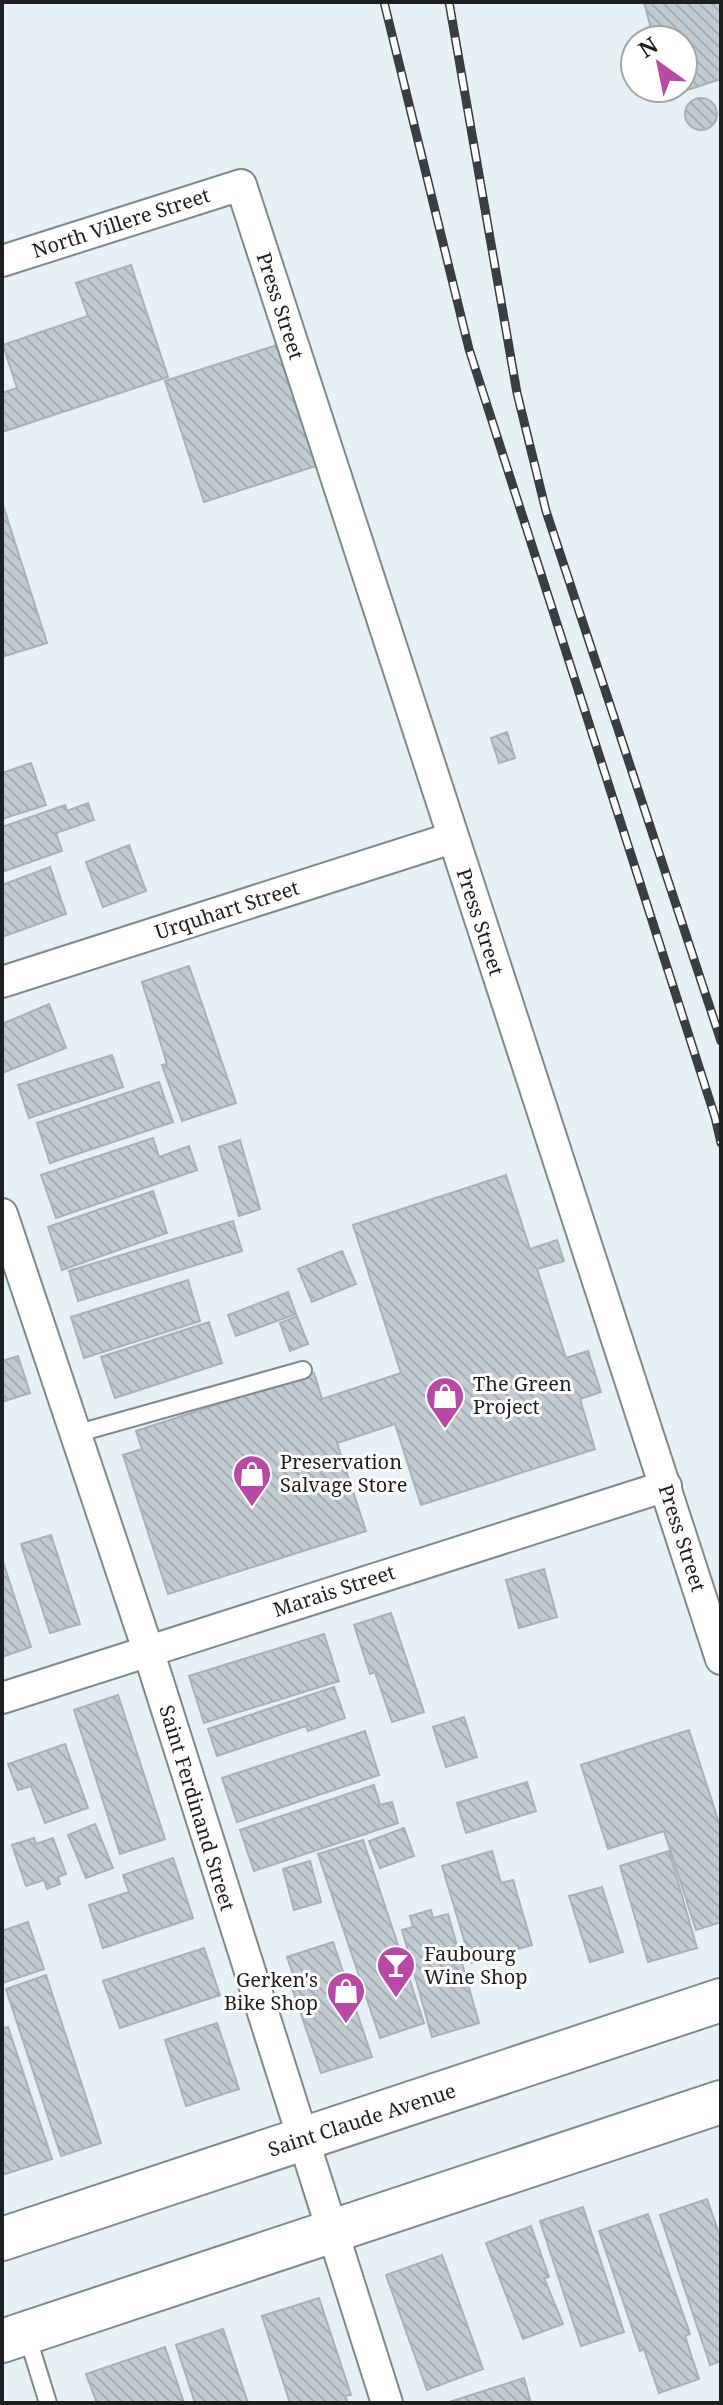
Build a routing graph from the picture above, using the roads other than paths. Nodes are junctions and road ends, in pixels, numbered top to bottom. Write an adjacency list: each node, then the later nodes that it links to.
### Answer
1 (241, 185): 2 (street, North Villere Street); 3 (street, Press Street)
2 (2, 261)
3 (452, 838): 4 (street, Urquhart Street); 8 (street, Press Street)
4 (2, 982)
5 (2, 1214): 7 (street, Saint Ferdinand Street)
6 (303, 1370): 7 (lane)
7 (75, 1434): 9 (street, Saint Ferdinand Street)
8 (666, 1486): 9 (street, Marais Street); 10 (street, Press Street)
9 (148, 1650): 11 (street, Marais Street); 14 (street, Saint Ferdinand Street)
10 (721, 1659)
11 (2, 1698)
12 (721, 2000): 14 (main road, Saint Claude Avenue)
13 (721, 2102): 15 (main road)
14 (302, 2140): 15 (street, Saint Ferdinand Street); 16 (main road, Saint Claude Avenue)
15 (332, 2231): 17 (main road); 19 (street, Saint Ferdinand Street)
16 (2, 2239)
17 (14, 2337): 18 (lane)
18 (48, 2403)
19 (387, 2403)

